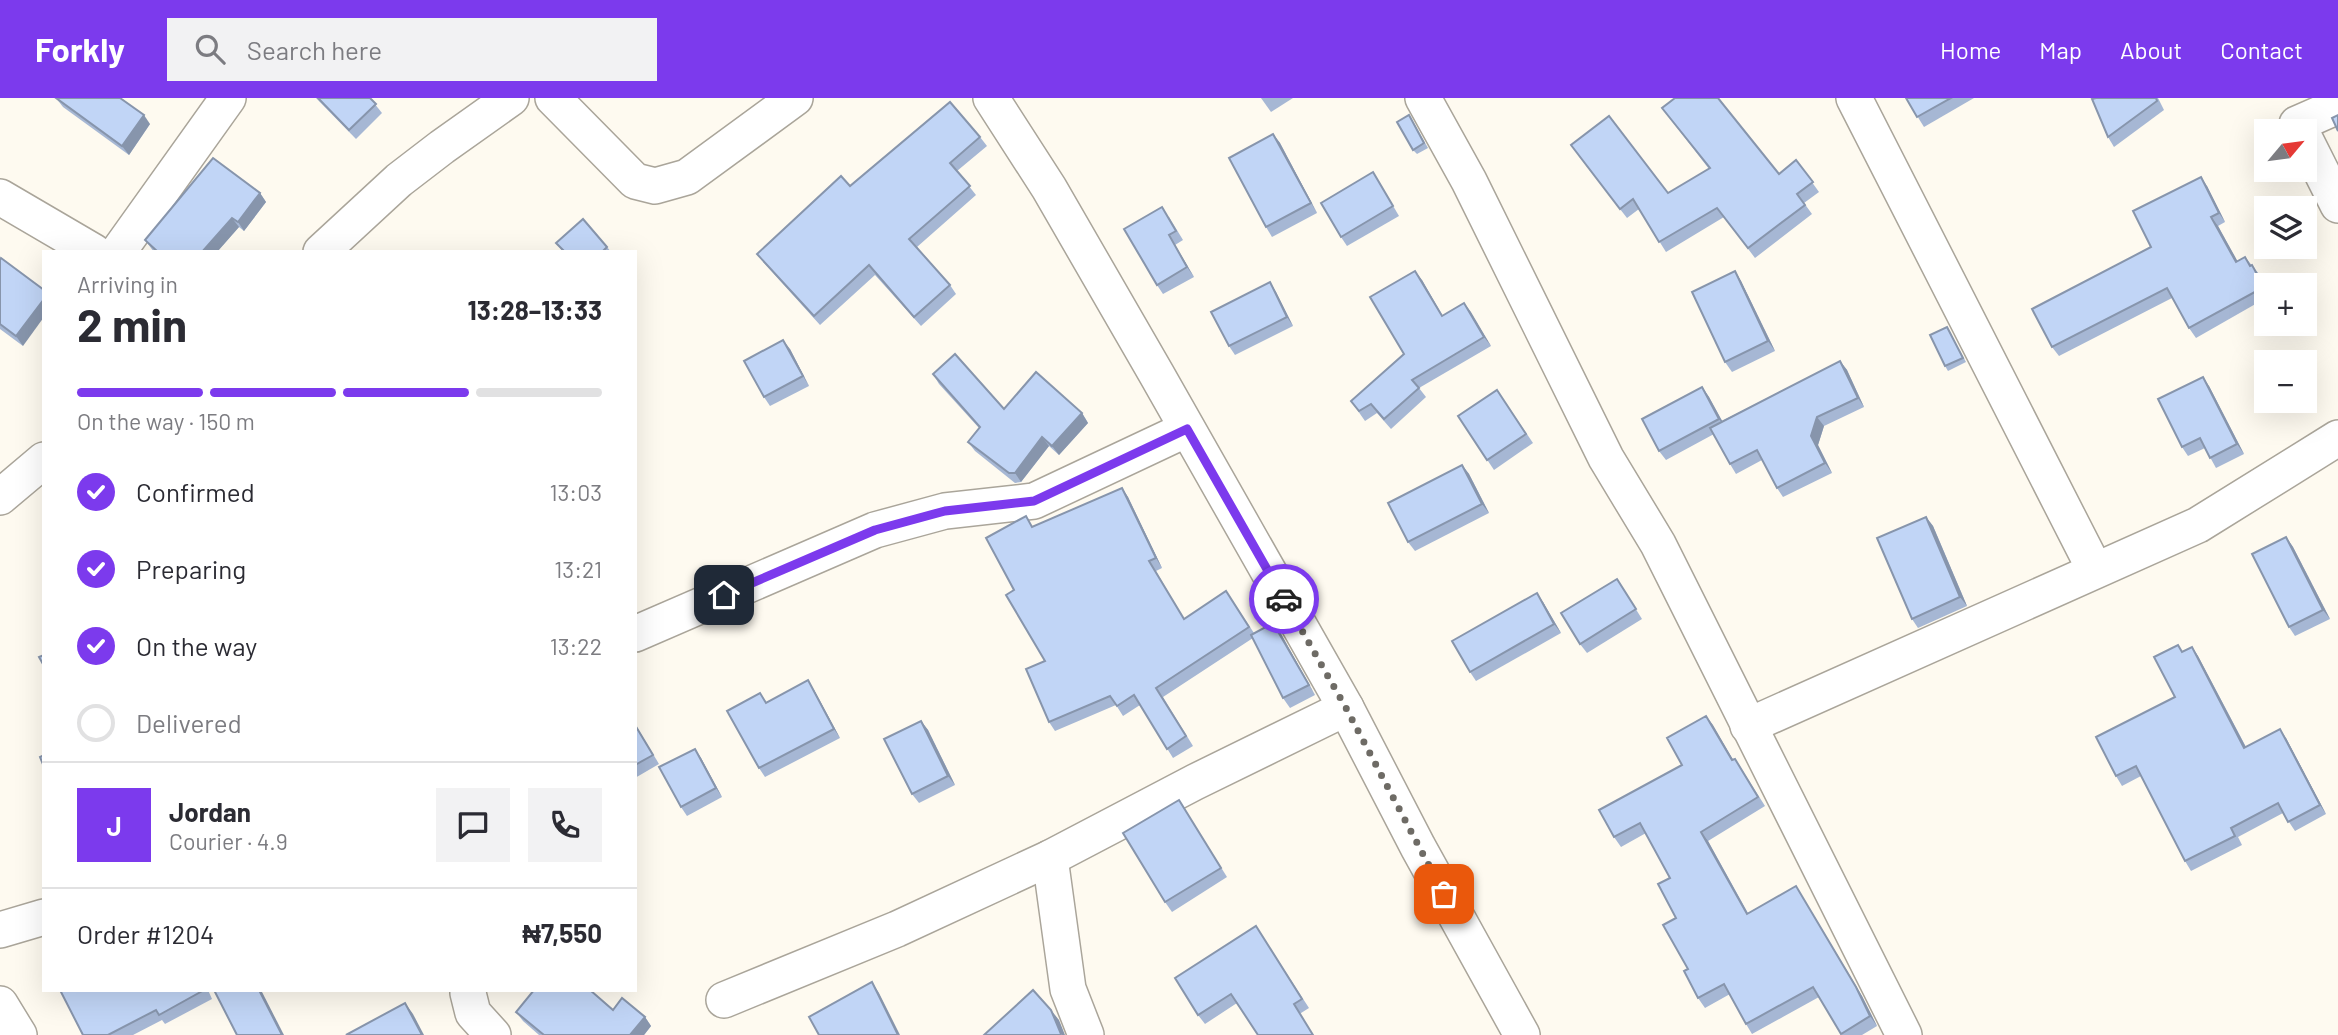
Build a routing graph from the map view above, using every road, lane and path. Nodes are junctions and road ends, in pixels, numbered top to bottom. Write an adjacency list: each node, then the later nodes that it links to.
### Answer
1 (228, 98): 14 (street)
2 (511, 98): 15 (street)
3 (553, 98): 4 (street)
4 (795, 98)
5 (991, 98): 16 (street)
6 (1423, 98): 23 (street)
7 (1854, 98): 20 (street)
8 (2338, 106): 9 (street)
9 (2307, 119)
10 (2317, 163): 12 (street)
11 (0, 197): 13 (street)
12 (2338, 205)
13 (91, 250)
14 (119, 250)
15 (323, 250)
16 (1187, 429): 21 (street); 22 (street)
17 (2338, 438): 20 (street)
18 (42, 462): 19 (street)
19 (0, 497)
20 (2095, 570): 23 (street)
21 (637, 633)
22 (1346, 708): 24 (street); 33 (street)
23 (1748, 726): 34 (street)
24 (1050, 858): 28 (street); 32 (street)
25 (42, 918): 26 (street)
26 (0, 930)
27 (468, 993): 31 (street)
28 (724, 1000)
29 (0, 1004): 30 (street)
30 (19, 1035)
31 (493, 1035)
32 (1086, 1035)
33 (1522, 1035)
34 (1904, 1035)

